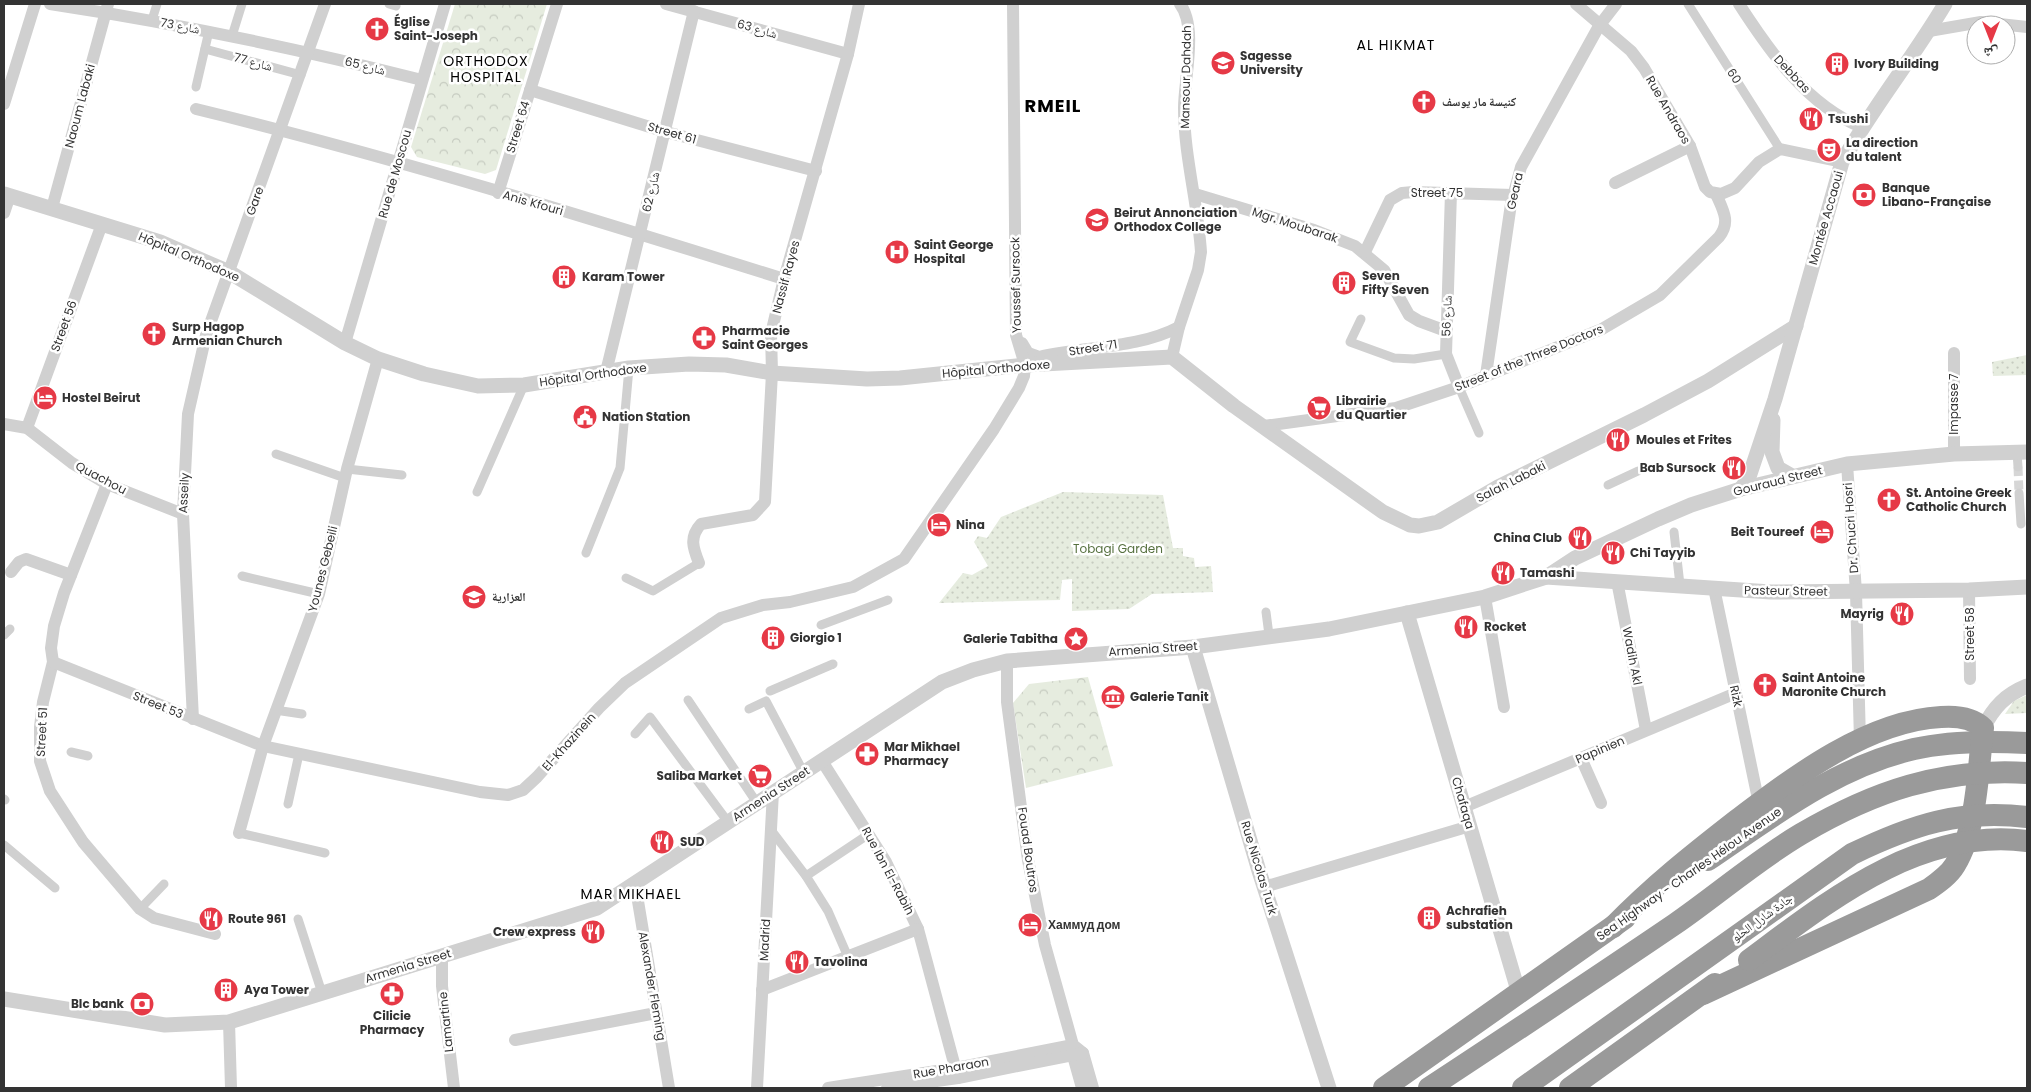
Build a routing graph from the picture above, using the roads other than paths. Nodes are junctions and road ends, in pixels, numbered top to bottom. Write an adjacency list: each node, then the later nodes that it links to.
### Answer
1 (35, 4): 32 (street)
2 (50, 4): 17 (street, شارع 73)
3 (157, 4): 19 (street)
4 (242, 4): 24 (street)
5 (325, 4): 26 (street, Gare)
6 (445, 4): 29 (street, Rue de Moscou)
7 (556, 4): 31 (street, Street 64)
8 (666, 4): 18 (street, شارع 63)
9 (859, 4): 27 (street, Nassif Rayes)
10 (1013, 4): 60 (street, Youssef Sursock)
11 (1180, 4): 47 (street, Mansour Dahdah)
12 (1576, 4): 20 (street, Rue Andraos)
13 (1616, 4): 20 (street, Geara)
14 (1688, 4): 38 (street, 60)
15 (1739, 4): 34 (street, Debbas)
16 (1945, 4): 23 (street, Montée Accaoui)
17 (107, 8): 19 (street, شارع 73); 49 (street, Naoum Labaki)
18 (694, 11): 27 (street, شارع 63); 36 (street, شارع 62)
19 (152, 20): 22 (street, شارع 73)
20 (1599, 26): 37 (street, Rue Andraos); 48 (street, Geara)
21 (2027, 28): 23 (street)
22 (209, 31): 24 (street, شارع 73); 25 (street)
23 (1929, 31): 34 (street, Montée Accaoui)
24 (232, 36): 26 (street, شارع 73)
25 (206, 49): 28 (street, شارع 77); 30 (street)
26 (309, 51): 28 (street, Gare); 29 (street, شارع 65)
27 (848, 54): 41 (street, Nassif Rayes)
28 (301, 75): 35 (street, Gare)
29 (422, 80): 40 (street, Rue de Moscou)
30 (196, 87)
31 (530, 90): 36 (street, Street 61); 44 (street, Street 64)
32 (4, 104)
33 (196, 109): 35 (street)
34 (1861, 128): 39 (street, Montée Accaoui)
35 (282, 130): 40 (street, Anis Kfouri); 54 (street, Gare)
36 (666, 132): 41 (street, Street 61); 52 (street, شارع 62)
37 (1690, 146): 42 (street); 45 (street, Rue Andraos)
38 (1780, 149): 39 (street); 45 (street)
39 (1842, 162): 57 (street, Montée Accaoui)
40 (399, 164): 44 (street, Anis Kfouri); 61 (street, Rue de Moscou)
41 (816, 171): 55 (street, Nassif Rayes)
42 (1615, 183)
43 (1451, 192): 48 (street, Street 75); 53 (street, Street 75); 59 (street, شارع 56)
44 (498, 193): 52 (street, Anis Kfouri)
45 (1721, 193): 70 (street, Street of the Three Doctors)
46 (7, 194): 49 (street, Hôpital Orthodoxe); 50 (street)
47 (1195, 194): 53 (street, Mgr. Moubarak); 58 (street, Mansour Dahdah)
48 (1513, 194): 70 (street, Geara)
49 (52, 208): 51 (street, Hôpital Orthodoxe)
50 (4, 213)
51 (102, 224): 54 (street, Hôpital Orthodoxe); 76 (street, Street 56)
52 (641, 234): 55 (street, Anis Kfouri); 68 (street, شارع 62)
53 (1365, 252): 59 (street, Mgr. Moubarak)
54 (229, 272): 61 (street, Hôpital Orthodoxe); 91 (street, Asseily)
55 (784, 279): 69 (street, Nassif Rayes)
56 (1361, 319): 63 (street)
57 (1796, 326): 73 (street, Montée Accaoui); 75 (street, Salah Labaki)
58 (1179, 327): 60 (street, Street 71); 64 (street, Mansour Dahdah)
59 (1446, 331): 63 (street, شارع 56)
60 (1016, 335): 66 (street, Youssef Sursock)
61 (345, 343): 65 (street, Hôpital Orthodoxe)
62 (1954, 353): 79 (street, Impasse 7)
63 (1446, 354): 72 (street, شارع 56)
64 (1172, 357): 66 (street, Hôpital Orthodoxe); 75 (street, Salah Labaki)
65 (378, 358): 71 (street, Hôpital Orthodoxe); 83 (street, Younes Gebeili)
66 (1025, 365): 69 (street, Hôpital Orthodoxe); 137 (street, El-Khazinein)
67 (629, 368): 68 (street, Hôpital Orthodoxe); 69 (street, Hôpital Orthodoxe); 94 (street)
68 (606, 372): 71 (street, Hôpital Orthodoxe)
69 (772, 373): 96 (street, Nassif Rayes)
70 (1486, 375): 72 (street, Street of the Three Doctors)
71 (524, 385): 89 (street)
72 (1459, 387): 75 (street, Street of the Three Doctors); 77 (street, شارع 56)
73 (1775, 399): 85 (street, Montée Accaoui); 88 (street, Montée Accaoui)
74 (4, 424): 76 (street)
75 (1264, 426)
76 (26, 428): 86 (street, Quachou)
77 (1479, 433)
78 (276, 454): 83 (street)
79 (1954, 454): 80 (street, Gouraud Street); 81 (street, Gouraud Street)
80 (2021, 457)
81 (1847, 464): 85 (street, Gouraud Street); 108 (street, Dr. Chucri Hosri)
82 (1638, 471): 87 (street)
83 (346, 473): 84 (street); 109 (street, Younes Gebeili)
84 (402, 475)
85 (1792, 476): 88 (street, Gouraud Street)
86 (107, 484): 91 (street, Quachou); 98 (street, Street 51)
87 (1608, 484)
88 (1741, 489): 95 (street, Gouraud Street)
89 (477, 492)
90 (2019, 493): 92 (street)
91 (182, 514): 129 (street, Asseily)
92 (2021, 524)
93 (1674, 532): 104 (street)
94 (586, 552)
95 (1575, 558): 100 (street, Gouraud Street); 102 (street)
96 (699, 563): 101 (street)
97 (11, 572): 98 (street)
98 (72, 575): 117 (street, Street 51)
99 (242, 576): 109 (street)
100 (1546, 577): 102 (street, Pasteur Street); 110 (street, Armenia Street)
101 (626, 578)
102 (1579, 578): 103 (street, Pasteur Street)
103 (1617, 581): 104 (street, Pasteur Street); 131 (street, Wadih Akl)
104 (1680, 585): 106 (street, Pasteur Street)
105 (2027, 587): 107 (street, Pasteur Street)
106 (1714, 588): 108 (street, Pasteur Street); 123 (street, Rizk)
107 (1970, 590): 108 (street, Pasteur Street); 120 (street, Street 58)
108 (1856, 592): 133 (street, Dr. Chucri Hosri)
109 (319, 594): 127 (street, Younes Gebeili)
110 (1485, 597): 113 (street, Armenia Street); 125 (street)
111 (888, 600): 114 (street)
112 (1266, 612): 115 (street)
113 (1407, 613): 115 (street, Armenia Street); 148 (street, Chafaqa)
114 (821, 625)
115 (1269, 635): 116 (street, Armenia Street)
116 (1193, 647): 118 (street, Armenia Street); 161 (street, Rue Nicolas Turk)
117 (53, 662): 129 (street, Street 53); 163 (street, Street 51)
118 (1007, 662): 140 (street, Armenia Street); 178 (street, Fouad Boutros)
119 (833, 664): 122 (street)
120 (1970, 678)
121 (2027, 686): 130 (street)
122 (770, 691)
123 (1736, 693): 131 (street, Papinien); 147 (street, Rizk)
124 (688, 700): 145 (street)
125 (1504, 708)
126 (749, 709): 141 (street)
127 (275, 710): 128 (street); 135 (street, Younes Gebeili)
128 (302, 714)
129 (193, 719): 135 (street, Street 53)
130 (1983, 728): 133 (highway); 173 (highway)
131 (1646, 730): 139 (street, Papinien)
132 (635, 734): 150 (street)
133 (1860, 740): 147 (highway)
134 (2027, 743): 165 (highway, Sea Highway - Charles Hélou Avenue)
135 (263, 746): 137 (street, El-Khazinein); 153 (street, Younes Gebeili)
136 (71, 752): 138 (street)
137 (299, 754): 146 (street)
138 (88, 756)
139 (1581, 758): 144 (street); 148 (street, Papinien)
140 (822, 761): 141 (street, Armenia Street); 154 (street, Rue Ibn El-Rabih)
141 (804, 773): 143 (street, Armenia Street)
142 (2027, 773): 190 (highway)
143 (773, 792): 145 (street, Armenia Street); 152 (street, Madrid)
144 (1601, 802)
145 (758, 803): 150 (street, Armenia Street)
146 (288, 804)
147 (1759, 804): 165 (highway)
148 (1464, 807): 151 (street, Chafaqa)
149 (2027, 816): 191 (highway, جادة شارل الحلو)
150 (728, 822): 159 (street, Armenia Street)
151 (1470, 826): 161 (street); 172 (street, Chafaqa)
152 (771, 830): 158 (street); 170 (street, Madrid)
153 (239, 833): 157 (street)
154 (869, 834): 158 (street); 166 (street, Rue Ibn El-Rabih)
155 (2027, 841): 173 (highway, جادة شارل الحلو)
156 (4, 845): 162 (street)
157 (325, 853)
158 (806, 876): 169 (street)
159 (635, 883): 168 (street, Armenia Street); 175 (street, Alexander Fleming)
160 (164, 884): 163 (street)
161 (1264, 887): 188 (street, Rue Nicolas Turk)
162 (56, 888)
163 (140, 909): 167 (street, Street 51)
164 (298, 919): 171 (street)
165 (1613, 927): 172 (highway, Sea Highway - Charles Hélou Avenue)
166 (918, 929): 169 (street); 179 (street, Rue Ibn El-Rabih)
167 (215, 934)
168 (442, 956): 171 (street, Armenia Street); 181 (street, Lamartine)
169 (848, 958): 170 (street)
170 (762, 990): 183 (street, Madrid)
171 (322, 993): 176 (street, Armenia Street)
172 (1519, 994): 189 (highway, Sea Highway - Charles Hélou Avenue)
173 (1703, 994): 192 (highway, جادة شارل الحلو)
174 (4, 999): 176 (street, Armenia Street)
175 (656, 1013): 177 (street); 182 (street, Alexander Fleming)
176 (229, 1022): 180 (street)
177 (515, 1040)
178 (1076, 1051): 179 (street, Rue Pharaon); 186 (street, Fouad Boutros); 187 (street, Fouad Boutros)
179 (957, 1073): 184 (street, Rue Pharaon); 185 (street, Rue Pharaon)
180 (230, 1088)
181 (454, 1088)
182 (669, 1088)
183 (757, 1088)
184 (828, 1088)
185 (887, 1088)
186 (1082, 1088)
187 (1093, 1088)
188 (1329, 1088)
189 (1384, 1088)
190 (1430, 1088)
191 (1523, 1088)
192 (1570, 1088)

